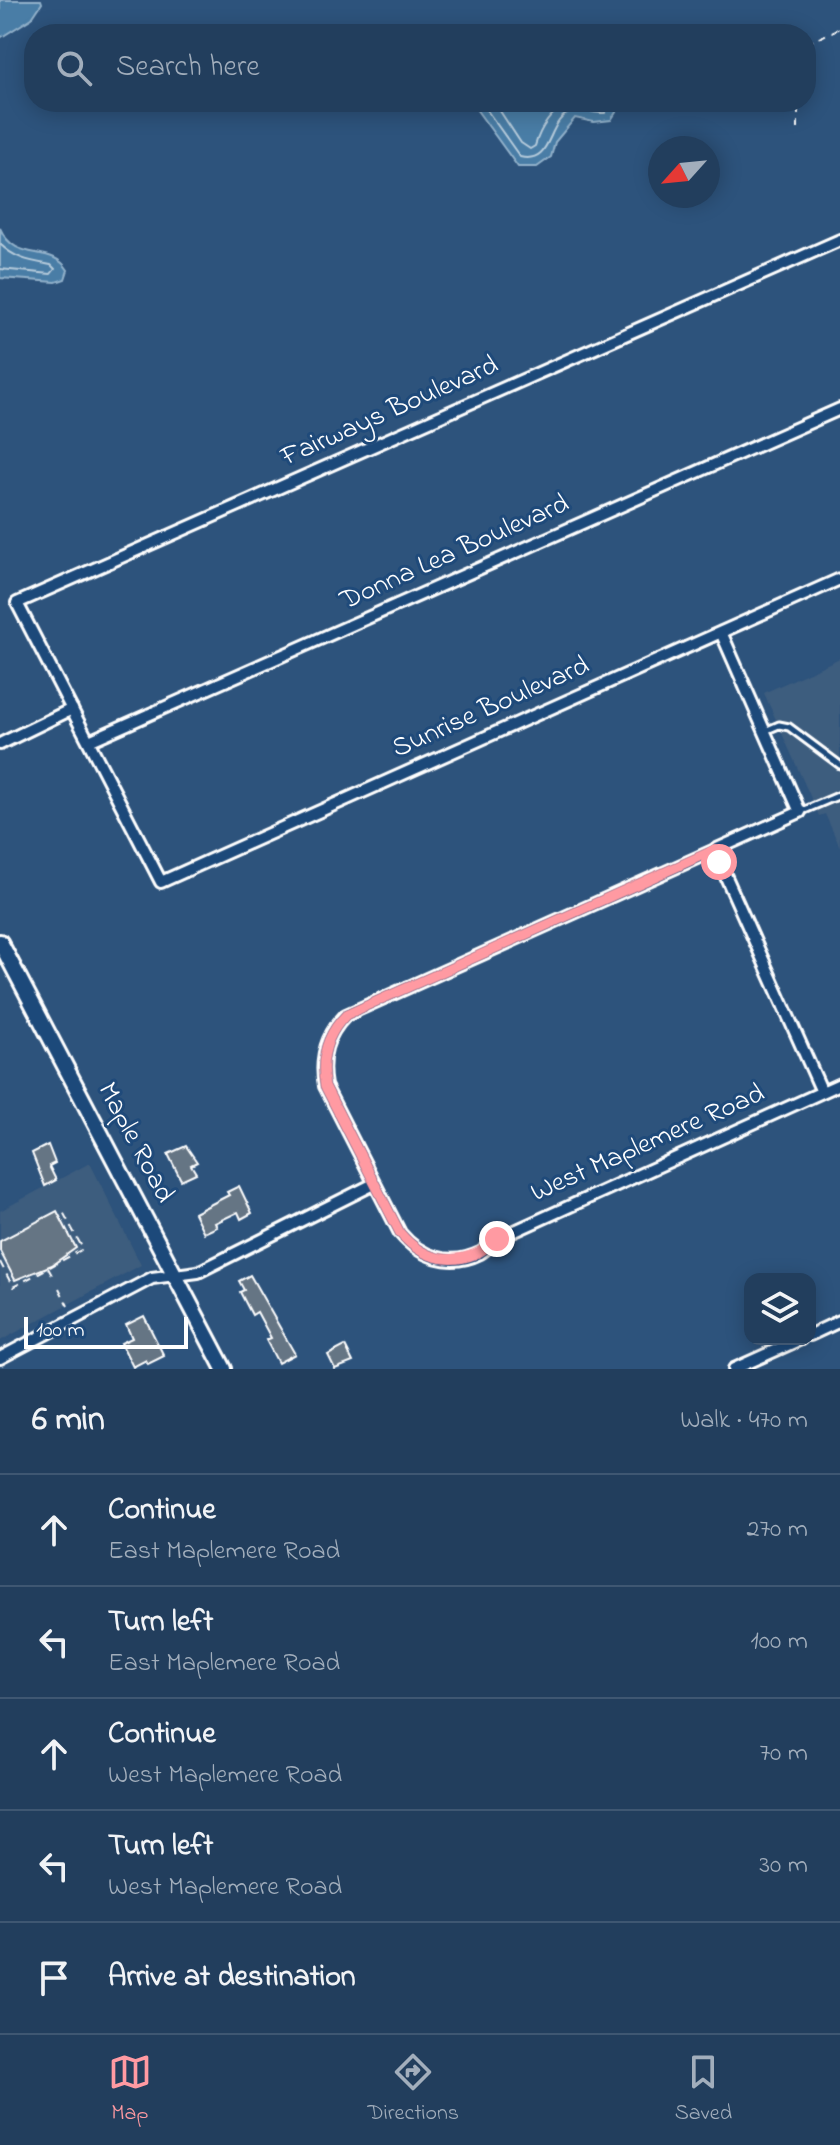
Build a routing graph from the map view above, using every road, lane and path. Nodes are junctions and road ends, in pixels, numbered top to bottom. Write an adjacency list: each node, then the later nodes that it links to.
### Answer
1 (840, 28): 2 (path)
2 (816, 39)
3 (798, 112): 4 (path)
4 (798, 129)
5 (840, 240): 9 (street, Fairways Boulevard)
6 (840, 409): 11 (street, Donna Lea Boulevard)
7 (840, 579): 8 (street, Sunrise Boulevard)
8 (721, 632): 10 (street); 11 (street, Sunrise Boulevard)
9 (72, 709): 11 (street); 12 (street)
10 (764, 731): 13 (lane); 15 (street)
11 (89, 741)
12 (0, 744)
13 (840, 765)
14 (840, 795): 15 (lane)
15 (800, 812): 16 (street, West Maplemere Road)
16 (714, 850): 19 (street); 20 (street, West Maplemere Road)
17 (0, 942): 26 (main road, Maple Road)
18 (840, 1084): 19 (street, West Maplemere Road)
19 (822, 1092): 20 (street, West Maplemere Road)
20 (374, 1184): 26 (street)
21 (62, 1210): 22 (path)
22 (66, 1217): 23 (path); 25 (path)
23 (61, 1220)
24 (0, 1262): 25 (path)
25 (48, 1268): 27 (path)
26 (175, 1275): 33 (street); 34 (main road, Maple Road)
27 (53, 1277)
28 (59, 1288): 29 (path)
29 (68, 1306)
30 (840, 1321): 31 (street)
31 (816, 1332)
32 (788, 1345): 35 (street)
33 (0, 1358)
34 (224, 1369)
35 (734, 1369)

